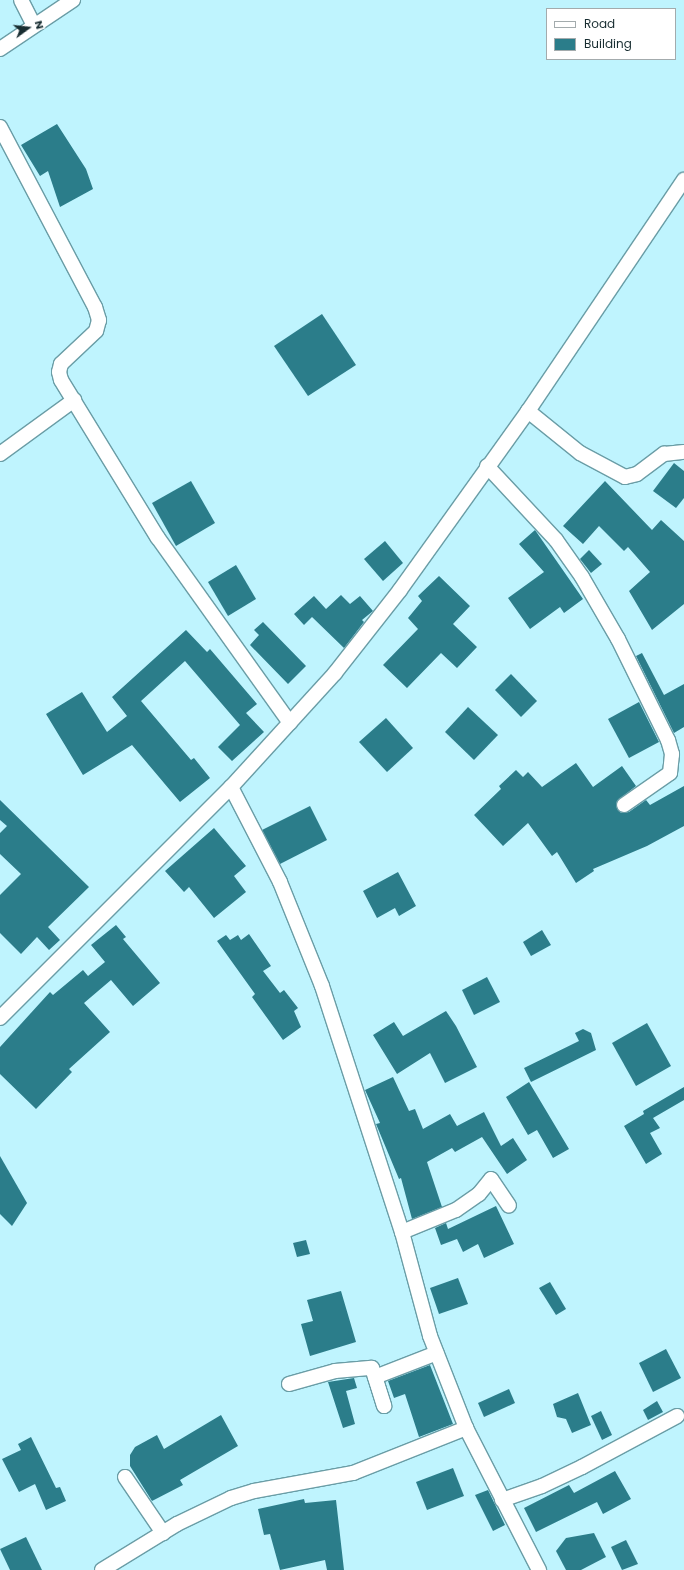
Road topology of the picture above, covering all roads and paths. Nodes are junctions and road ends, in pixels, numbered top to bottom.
1 (21, 0) edge
2 (73, 0) edge
3 (34, 25) junction
4 (0, 49) edge
5 (0, 127) edge
6 (684, 180) edge
7 (74, 400) junction
8 (528, 411) junction
9 (684, 452) edge
10 (0, 454) edge
11 (487, 466) junction
12 (290, 723) junction
13 (231, 787) junction
14 (624, 805) dead end
15 (0, 1018) edge
16 (508, 1206) dead end
17 (402, 1232) junction
18 (436, 1353) junction
19 (289, 1384) dead end
20 (677, 1416) dead end
21 (466, 1428) junction
22 (124, 1477) dead end
23 (502, 1500) junction
24 (163, 1533) junction
25 (121, 1565) edge
26 (102, 1570) edge
27 (539, 1570) edge

1 - 3 street
2 - 3 street
3 - 4 street
5 - 7 street
6 - 8 street
7 - 10 street
7 - 12 street
8 - 9 street
8 - 11 street
11 - 12 street
11 - 14 street
12 - 13 street
13 - 15 street
13 - 17 street
16 - 17 street
17 - 18 street
18 - 19 street
18 - 21 street
20 - 23 street
21 - 23 street
21 - 24 street
22 - 24 street
23 - 27 street
24 - 25 street
25 - 26 street

